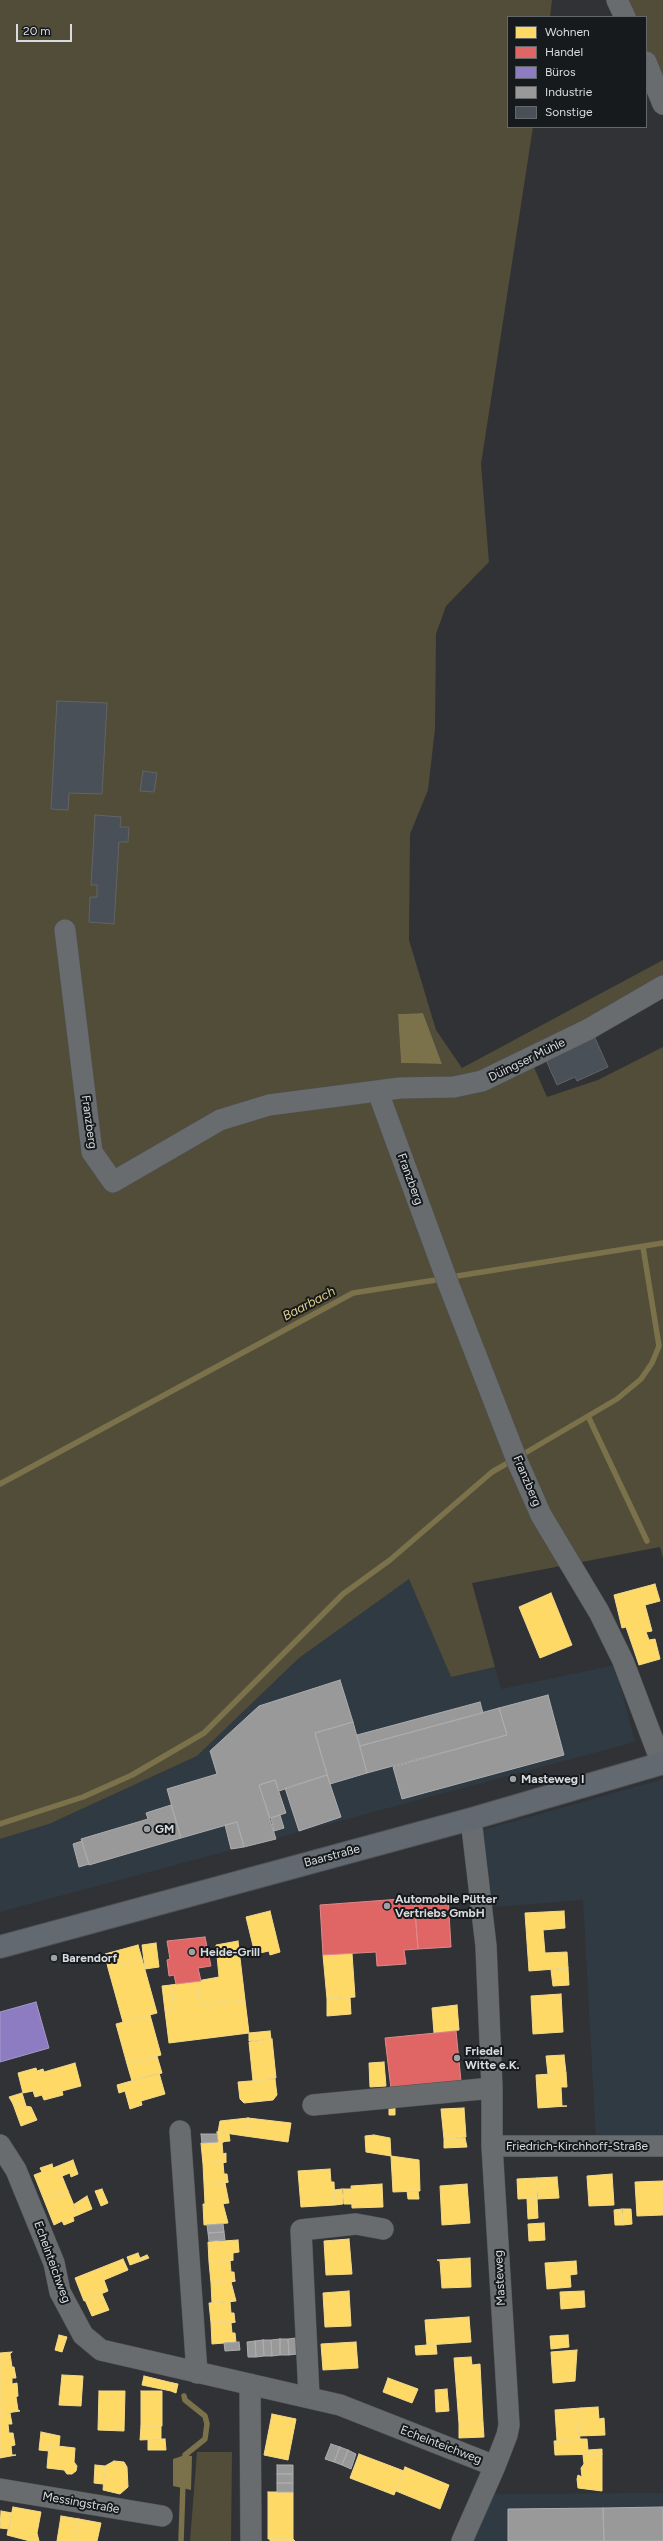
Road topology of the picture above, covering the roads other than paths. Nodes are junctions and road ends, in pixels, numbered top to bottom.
1 (617, 0) edge
2 (625, 16) edge
3 (647, 64) edge
4 (663, 104) edge
5 (65, 930) dead end
6 (663, 986) edge
7 (378, 1092) junction
8 (662, 1763) edge
9 (471, 1819) junction
10 (0, 1947) edge
11 (492, 2088) junction
12 (313, 2104) dead end
13 (180, 2131) dead end
14 (0, 2145) edge
15 (492, 2146) junction
16 (663, 2146) edge
17 (383, 2229) dead end
18 (197, 2373) junction
19 (250, 2384) junction
20 (309, 2396) junction
21 (495, 2466) junction
22 (0, 2489) edge
23 (162, 2516) dead end
24 (251, 2541) edge
25 (462, 2541) edge

1 - 2 street
3 - 4 street
5 - 7 street, Franzberg
6 - 7 street, Düingser Mühle
7 - 8 street, Franzberg
8 - 9 main road, Baarstraße
9 - 10 main road, Baarstraße
9 - 11 street, Masteweg
11 - 12 street
11 - 15 street, Masteweg
13 - 18 street
14 - 18 street, Echelnteichweg
15 - 16 street, Friedrich-Kirchhoff-Straße
15 - 21 street, Masteweg
17 - 20 street
18 - 19 street, Echelnteichweg
19 - 20 street, Echelnteichweg
19 - 24 street
20 - 21 street, Echelnteichweg
21 - 25 street, Echelnteichweg
22 - 23 street, Messingstraße

